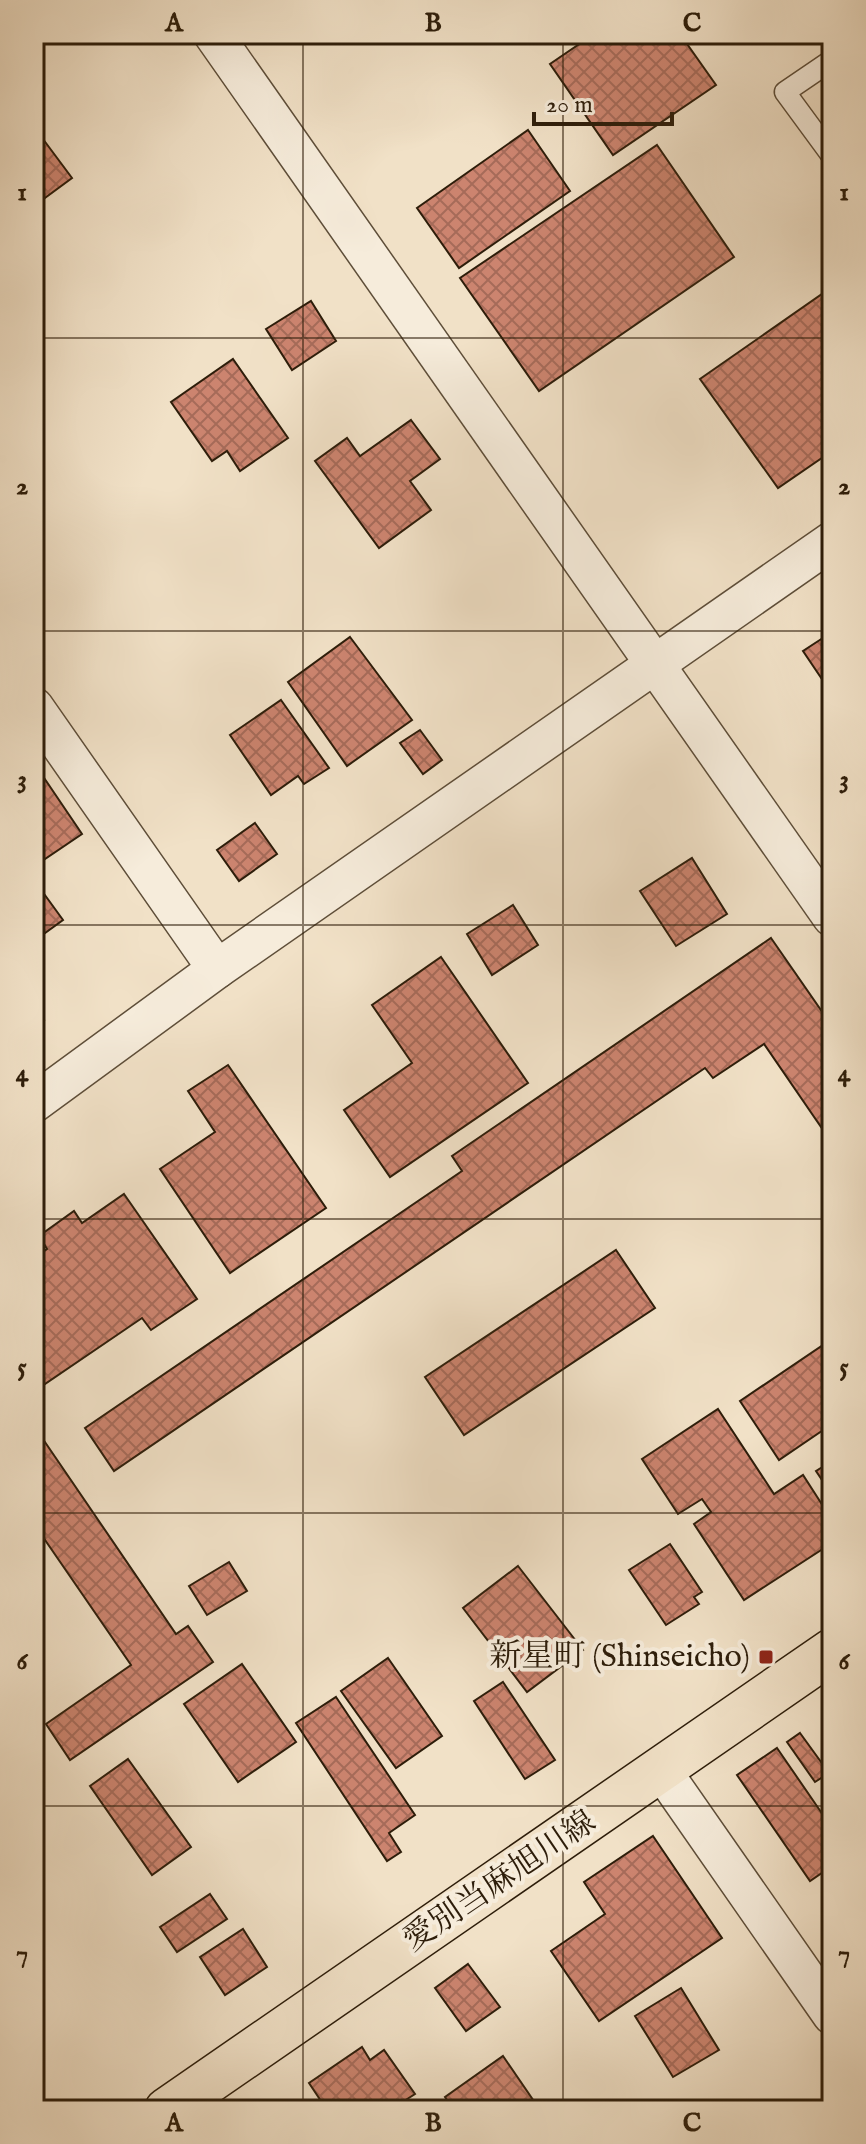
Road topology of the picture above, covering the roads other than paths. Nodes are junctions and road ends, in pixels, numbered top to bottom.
1 (213, 34) edge
2 (832, 60) edge
3 (832, 156) edge
4 (832, 541) edge
5 (656, 666) junction
6 (34, 707) edge
7 (832, 917) edge
8 (217, 969) junction
9 (34, 1103) edge
10 (832, 1651) edge
11 (662, 1771) junction
12 (832, 2015) edge
13 (167, 2110) edge

1 - 5 street
2 - 3 lane
4 - 5 street
5 - 7 street
5 - 8 street
6 - 8 street
8 - 9 street
10 - 11 main road, 愛別当麻旭川線
11 - 12 street
11 - 13 main road, 愛別当麻旭川線

